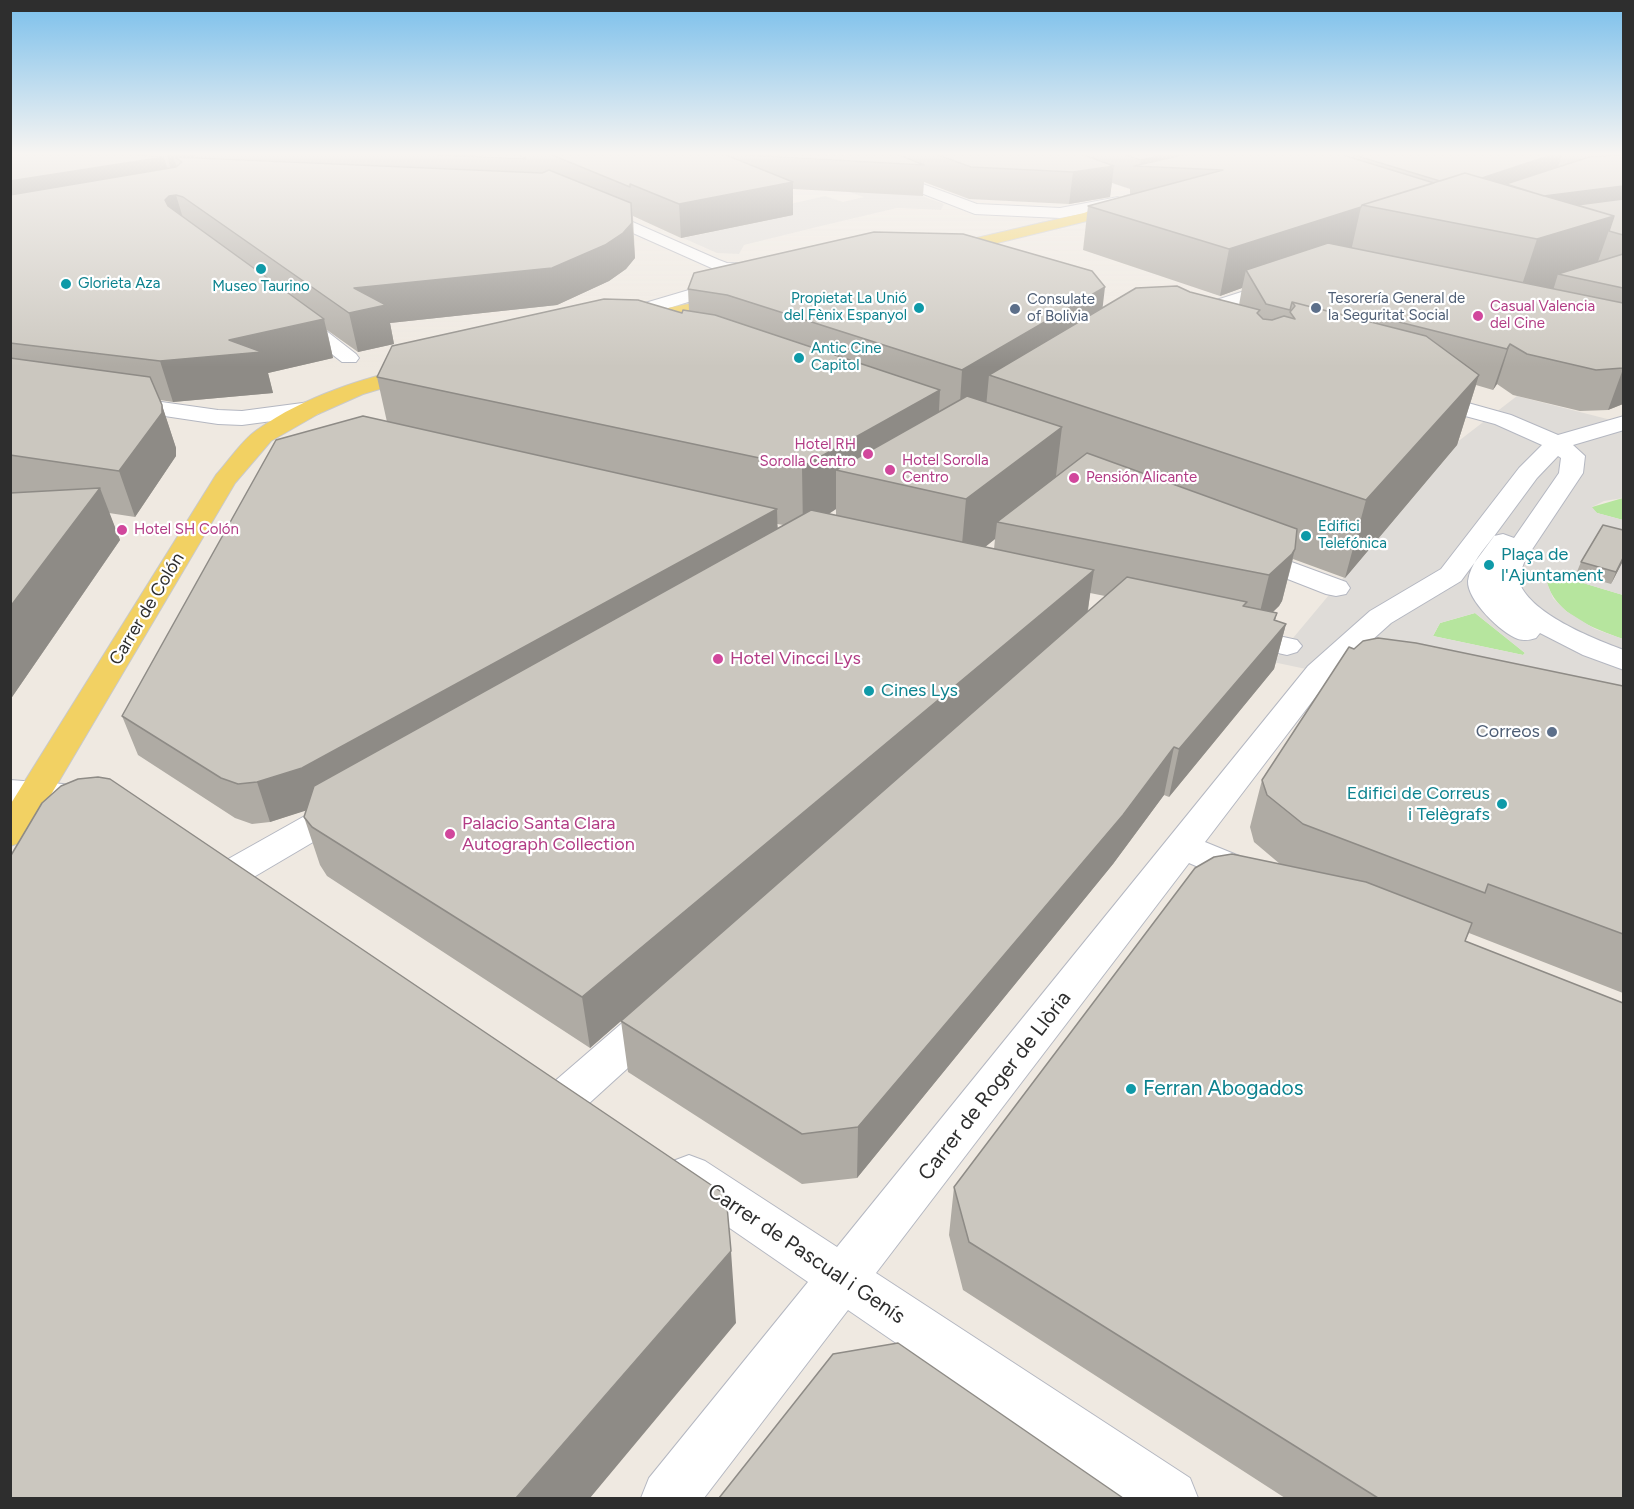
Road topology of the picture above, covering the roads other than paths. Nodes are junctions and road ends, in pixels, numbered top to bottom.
1 (628, 225) edge
2 (1050, 225) edge
3 (930, 254) joint
4 (963, 265) edge
5 (726, 268) junction
6 (788, 270) edge
7 (1298, 279) edge
8 (746, 298) edge
9 (276, 302) edge
10 (601, 327) joint
11 (1194, 333) edge
12 (349, 358) dead end
13 (438, 365) edge
14 (103, 401) edge
15 (310, 409) junction
16 (1623, 423) edge
17 (1557, 443) junction
18 (1537, 464) junction
19 (1228, 547) edge
20 (1336, 588) dead end
21 (1216, 632) edge
22 (1287, 646) dead end
23 (1623, 661) edge
24 (1623, 675) edge
25 (23, 792) edge
26 (373, 792) edge
27 (102, 798) edge
28 (10, 834) edge
29 (1183, 846) junction
30 (235, 872) edge
31 (1283, 888) edge
32 (680, 996) edge
33 (570, 1095) edge
34 (659, 1155) edge
35 (844, 1279) junction
36 (669, 1498) edge
37 (1170, 1498) edge

1 - 5 street
2 - 3 main road
3 - 4 street
5 - 6 street
5 - 10 street
7 - 11 street
8 - 10 main road
9 - 12 street
13 - 15 main road, Carrer de Colón
14 - 15 street
15 - 25 main road, Carrer de Colón
16 - 17 street
17 - 18 street
17 - 18 street
17 - 23 street
18 - 24 street
18 - 29 street, Carrer de Roger de Llòria
19 - 20 street
21 - 22 street
25 - 27 street
25 - 28 main road, Carrer de Colón
26 - 30 street
29 - 31 street
29 - 35 street, Carrer de Roger de Llòria
32 - 33 street
34 - 35 street, Carrer de Pascual i Genís
35 - 36 street, Carrer de Roger de Llòria
35 - 37 street, Carrer de Pascual i Genís

